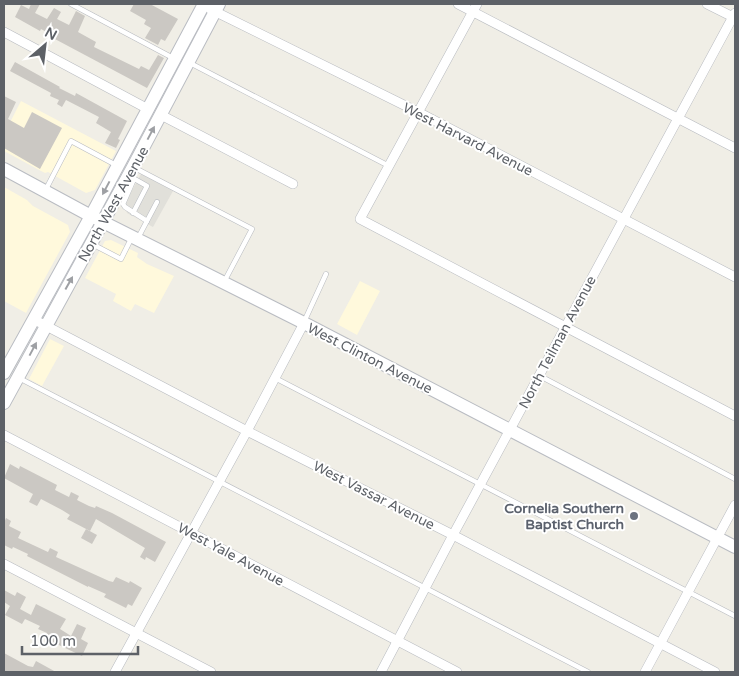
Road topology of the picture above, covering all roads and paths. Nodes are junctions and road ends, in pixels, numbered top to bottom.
1 (71, 4) edge
2 (458, 4) edge
3 (707, 4) edge
4 (208, 6) edge
5 (474, 8) edge
6 (735, 16) edge
7 (4, 32) edge
8 (174, 59) junction
9 (189, 62) junction
10 (148, 109) junction
11 (418, 112) junction
12 (161, 115) junction
13 (679, 118) junction
14 (735, 148) edge
15 (118, 165) junction
16 (389, 166) junction
17 (4, 169) edge
18 (132, 174) junction
19 (293, 184) dead end
20 (45, 191) junction
21 (157, 202) dead end
22 (133, 213) junction
23 (91, 216) junction
24 (624, 220) junction
25 (103, 222) junction
26 (147, 222) junction
27 (135, 238) junction
28 (91, 244) junction
29 (326, 274) dead end
30 (735, 277) edge
31 (223, 283) junction
32 (33, 319) junction
33 (304, 323) junction
34 (45, 326) junction
35 (565, 327) junction
36 (4, 373) edge
37 (539, 376) junction
38 (18, 378) junction
39 (274, 378) junction
40 (4, 403) edge
41 (735, 416) edge
42 (510, 430) junction
43 (247, 431) junction
44 (4, 435) edge
45 (735, 479) edge
46 (219, 481) junction
47 (480, 484) junction
48 (735, 505) edge
49 (191, 532) junction
50 (453, 534) junction
51 (718, 538) junction
52 (735, 547) edge
53 (4, 564) edge
54 (425, 588) junction
55 (688, 591) junction
56 (735, 616) edge
57 (136, 633) junction
58 (397, 641) junction
59 (660, 643) junction
60 (114, 672) edge
61 (211, 672) edge
62 (381, 672) edge
63 (457, 672) edge
64 (588, 672) edge
65 (645, 672) edge
66 (715, 672) edge

1 - 8 lane
2 - 5 street
3 - 6 street
4 - 8 main road, North West Avenue
4 - 9 main road, North West Avenue
4 - 11 street, West Harvard Avenue
5 - 11 street
5 - 13 street
6 - 13 street, North Teilman Avenue
7 - 10 street
8 - 10 main road, North West Avenue
9 - 12 main road, North West Avenue
9 - 16 lane
10 - 15 main road, North West Avenue
11 - 16 street
11 - 24 street, West Harvard Avenue
18 -> 12 main road, North West Avenue
12 - 19 street
13 - 14 street
13 - 24 street, North Teilman Avenue
15 - 20 lane
15 -> 23 main road, North West Avenue
16 - 35 street
17 - 20 main road, West Clinton Avenue
18 - 22 lane
18 - 22 lane
18 - 25 main road, North West Avenue
18 - 31 lane
20 - 23 main road, West Clinton Avenue
21 - 26 lane
22 - 26 lane
23 - 25 main road, West Clinton Avenue
23 - 32 main road, North West Avenue
24 - 30 street, West Harvard Avenue
24 - 35 street, North Teilman Avenue
25 - 27 main road, West Clinton Avenue
25 - 28 main road, North West Avenue
26 - 27 lane
27 - 28 lane
27 - 31 main road, West Clinton Avenue
34 -> 28 main road, North West Avenue
29 - 33 lane
31 - 33 main road, West Clinton Avenue
32 - 34 street, West Vassar Avenue
32 - 36 main road, North West Avenue
33 - 39 street
33 - 42 main road, West Clinton Avenue
38 -> 34 main road, North West Avenue
34 - 43 street, West Vassar Avenue
35 - 37 street, North Teilman Avenue
35 - 41 street
37 - 42 street, North Teilman Avenue
37 - 45 lane
38 - 40 main road, North West Avenue
38 - 46 lane
39 - 43 street
39 - 47 lane
42 - 47 street, North Teilman Avenue
42 - 51 main road, West Clinton Avenue
43 - 46 street
43 - 50 street, West Vassar Avenue
44 - 49 street, West Yale Avenue
46 - 49 street
46 - 54 lane
47 - 50 street, North Teilman Avenue
47 - 55 lane
48 - 51 street
49 - 57 street
49 - 58 street, West Yale Avenue
50 - 54 street, North Teilman Avenue
50 - 59 street, West Vassar Avenue
51 - 52 main road, West Clinton Avenue
51 - 55 street
53 - 57 street
54 - 58 street, North Teilman Avenue
54 - 64 lane
55 - 56 lane
55 - 59 street
57 - 60 street
57 - 61 street
58 - 62 street, North Teilman Avenue
58 - 63 street, West Yale Avenue
59 - 65 street
59 - 66 street, West Vassar Avenue

